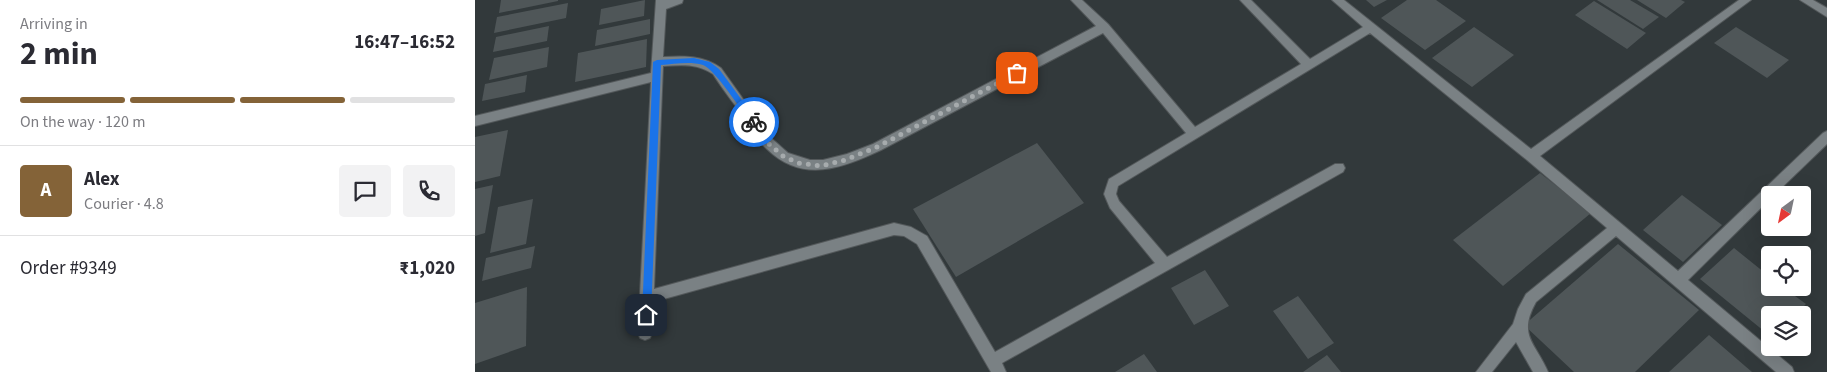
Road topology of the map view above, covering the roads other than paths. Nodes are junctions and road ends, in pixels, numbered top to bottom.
1 (679, 0) edge
2 (1076, 0) edge
3 (1245, 0) edge
4 (1337, 0) edge
5 (1746, 0) edge
6 (1805, 0) edge
7 (661, 3) edge
8 (1827, 13) edge
9 (1104, 27) junction
10 (1370, 28) junction
11 (657, 62) junction
12 (1309, 65) junction
13 (656, 76) junction
14 (475, 120) edge
15 (1193, 134) junction
16 (1827, 136) edge
17 (1531, 156) junction
18 (1339, 168) dead end
19 (1616, 228) junction
20 (1165, 264) junction
21 (1678, 280) junction
22 (647, 297) junction
23 (1518, 329) junction
24 (645, 333) dead end
25 (995, 366) edge
26 (1483, 372) edge
27 (1541, 372) edge
28 (1787, 372) edge

1 - 7 street
2 - 9 street
3 - 12 street
4 - 10 street
5 - 17 street
6 - 8 street
7 - 11 street
9 - 11 street
9 - 15 street
10 - 12 street
10 - 17 street
11 - 13 street
12 - 15 street
13 - 14 street
13 - 22 street
15 - 20 street
16 - 21 street
17 - 19 street
18 - 20 street
19 - 21 street
19 - 23 street
20 - 25 street
21 - 28 street
22 - 24 street
22 - 25 street
23 - 26 street
23 - 27 street

